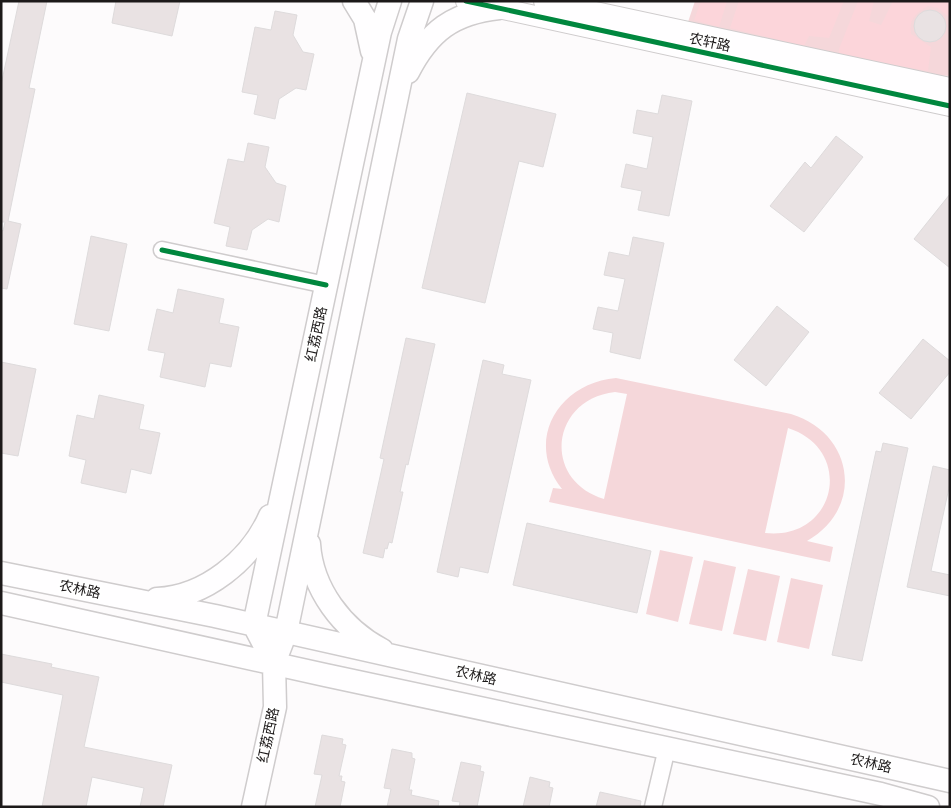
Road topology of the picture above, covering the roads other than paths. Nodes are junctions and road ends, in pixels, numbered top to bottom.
1 (354, 1) edge
2 (390, 1) edge
3 (422, 1) edge
4 (466, 1) edge
5 (544, 1) edge
6 (499, 8) junction
7 (614, 24) junction
8 (372, 67) junction
9 (950, 88) edge
10 (396, 100) junction
11 (950, 106) edge
12 (162, 250) dead end
13 (326, 285) junction
14 (283, 488) junction
15 (310, 512) junction
16 (1, 573) edge
17 (133, 600) junction
18 (1, 602) edge
19 (254, 625) junction
20 (286, 632) junction
21 (399, 658) junction
22 (274, 663) junction
23 (666, 748) junction
24 (950, 781) edge
25 (253, 807) edge
26 (653, 807) edge
27 (928, 807) edge

1 - 8 main road
2 - 8 main road, 红荔西路
3 - 10 main road, 红荔西路
4 - 6 street, 农轩路
5 - 7 street, 农轩路
6 - 7 street, 农轩路
6 - 10 main road
7 - 9 street, 农轩路
7 - 11 street, 农轩路
8 - 13 main road, 红荔西路
10 - 15 main road, 红荔西路
12 - 13 street
13 - 14 main road, 红荔西路
14 - 17 main road
14 - 19 main road, 红荔西路
15 - 20 main road, 红荔西路
15 - 21 main road
16 - 17 main road, 农林路
17 - 19 main road, 农林路
18 - 22 main road, 农林路
19 - 20 main road, 农林路
19 - 22 main road, 红荔西路
20 - 21 main road, 农林路
20 - 22 main road, 红荔西路
21 - 24 main road, 农林路
22 - 23 main road, 农林路
22 - 25 main road, 红荔西路
23 - 26 street
23 - 27 main road, 农林路

